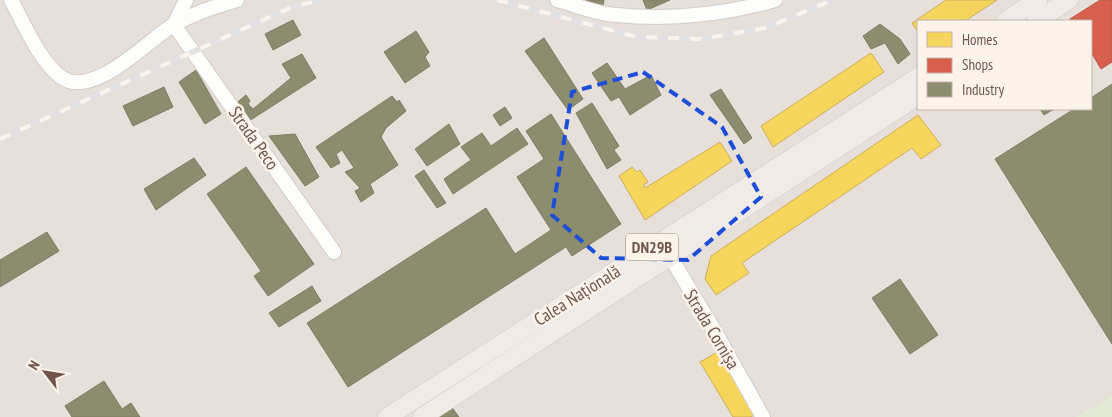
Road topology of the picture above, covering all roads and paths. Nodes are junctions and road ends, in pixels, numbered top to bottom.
1 (11, 0) edge
2 (186, 0) edge
3 (237, 0) edge
4 (557, 0) edge
5 (775, 0) edge
6 (1038, 0) edge
7 (1069, 0) edge
8 (1007, 20) edge
9 (1038, 20) edge
10 (174, 25) junction
11 (917, 78) edge
12 (917, 97) edge
13 (661, 242) junction
14 (334, 252) dead end
15 (670, 257) junction
16 (387, 417) edge
17 (422, 417) edge
18 (763, 417) edge

1 - 10 street
2 - 10 street
3 - 10 street
4 - 5 street
6 - 8 main road
7 - 9 main road
10 - 14 street, Strada Peco
11 - 13 main road, Calea Națională / DN29B
12 - 15 main road, Calea Națională / DN29B
13 - 15 street, Strada Cornișa
13 - 16 main road, Calea Națională / DN29B
15 - 17 main road, Calea Națională / DN29B
15 - 18 street, Strada Cornișa

